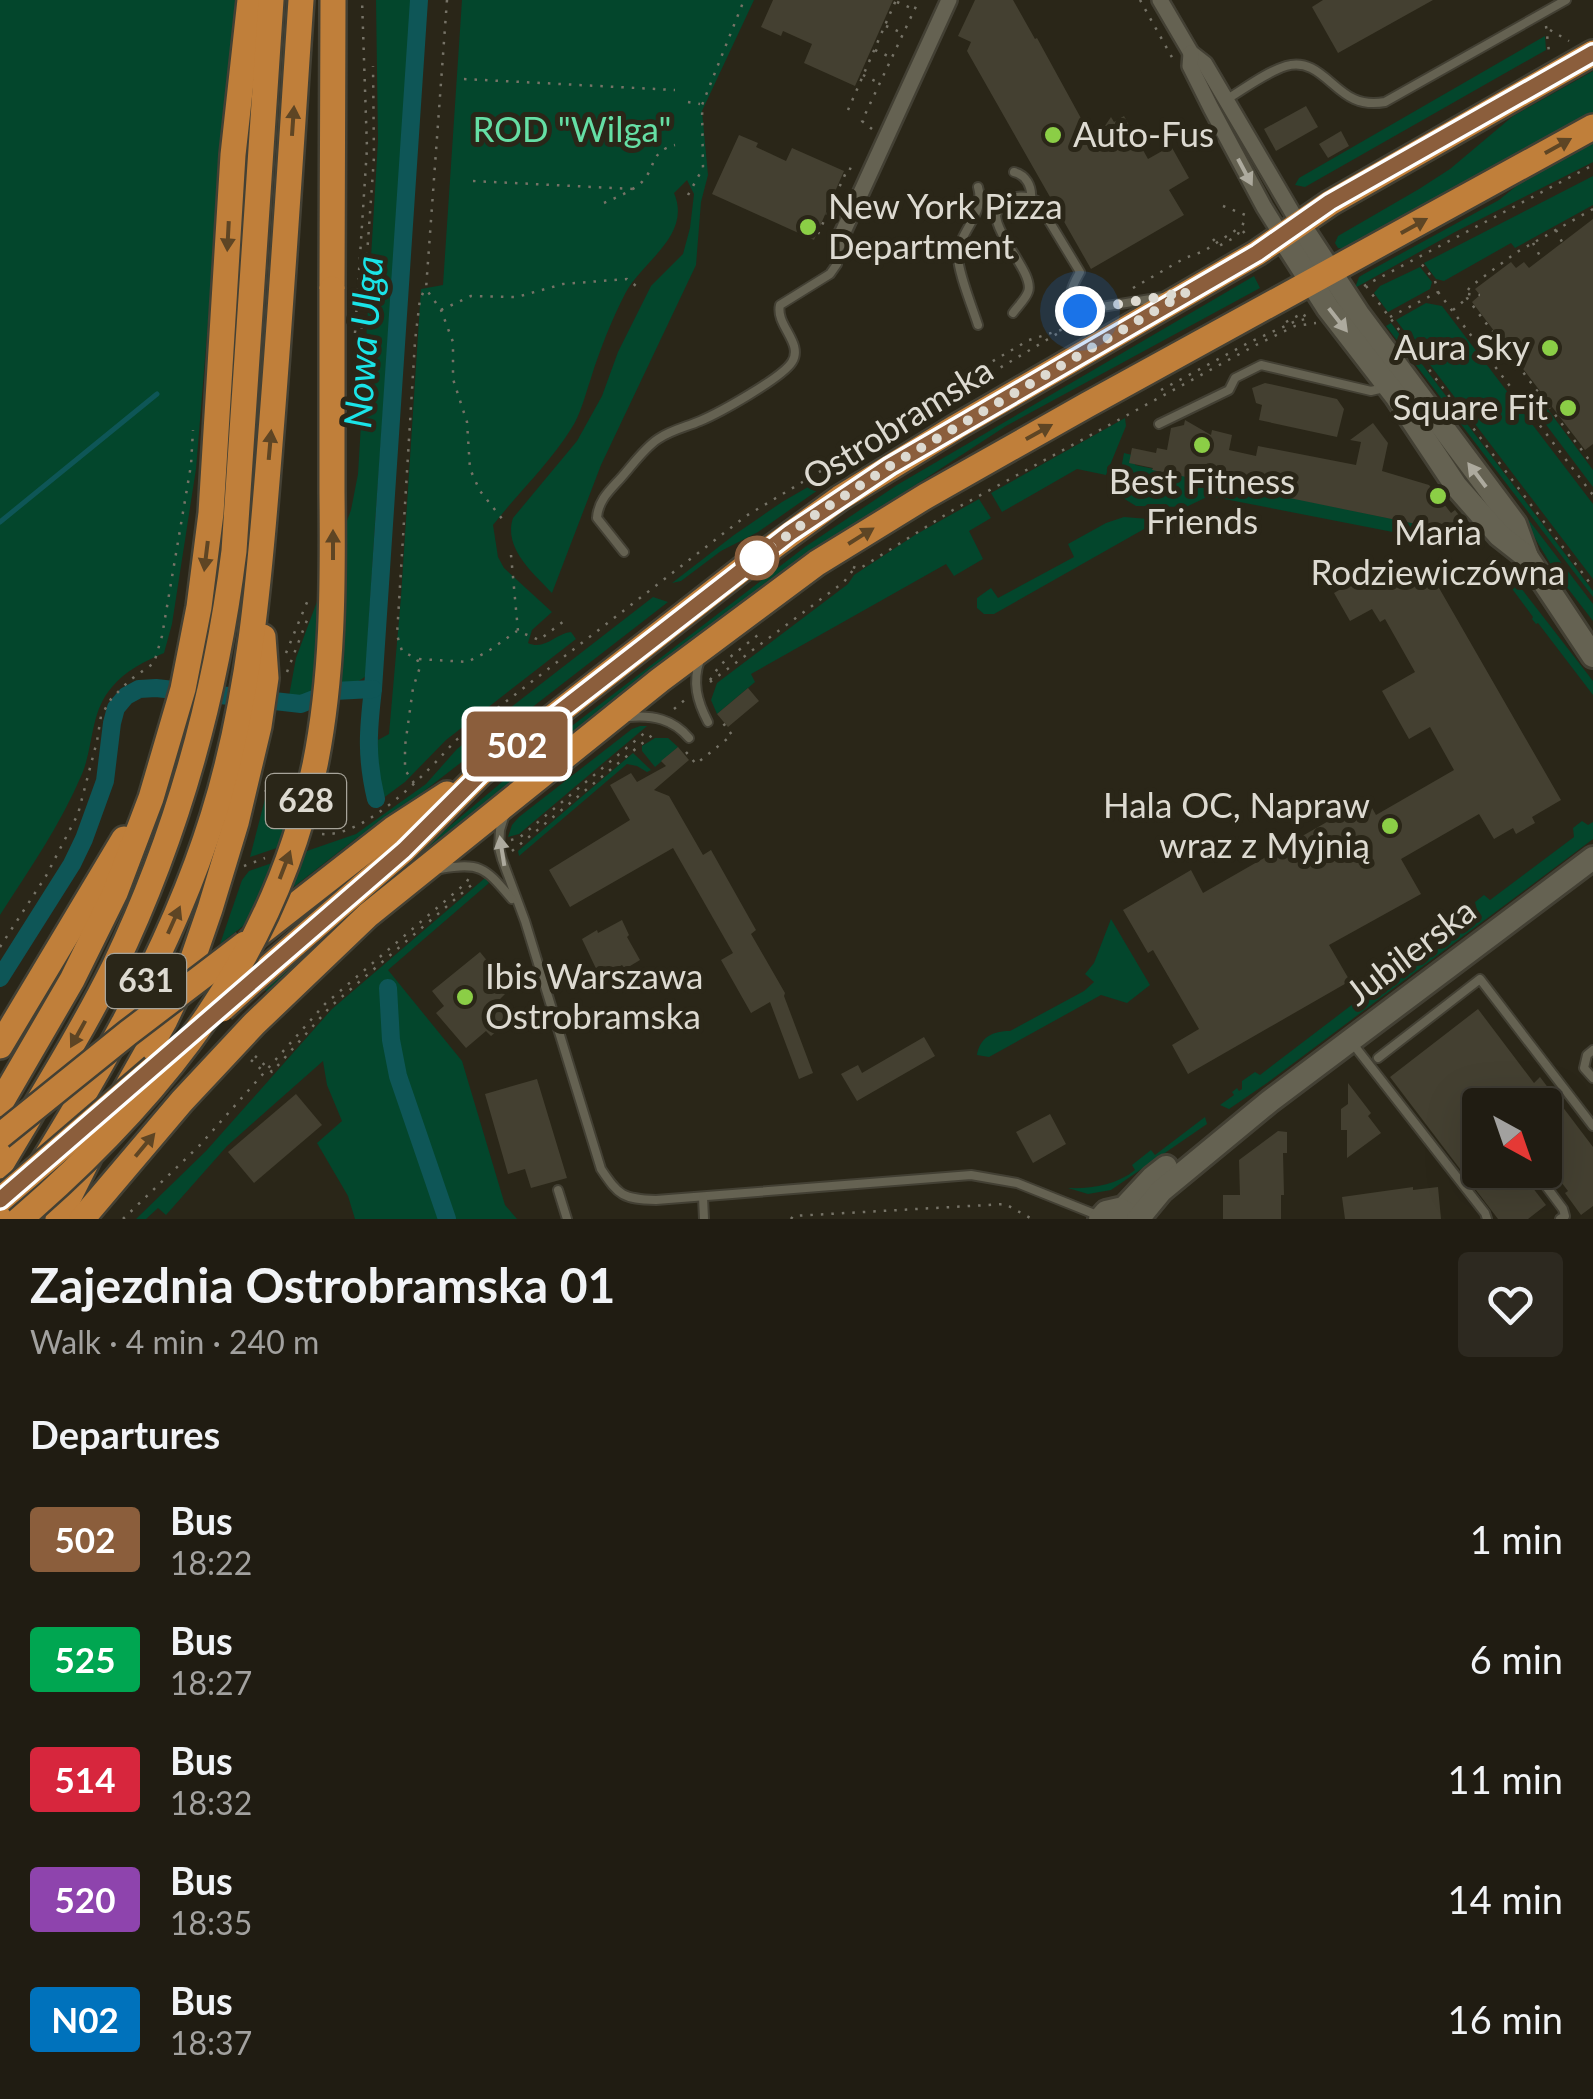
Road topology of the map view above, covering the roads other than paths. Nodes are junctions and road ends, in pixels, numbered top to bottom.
1 (250, 0) edge
2 (271, 0) edge
3 (301, 0) edge
4 (333, 0) edge
5 (949, 0) edge
6 (1160, 0) edge
7 (1566, 0) edge
8 (1582, 48) edge
9 (1191, 53) junction
10 (1226, 100) junction
11 (1211, 108) junction
12 (1593, 127) edge
13 (1014, 172) dead end
14 (978, 187) dead end
15 (1031, 198) junction
16 (1291, 230) junction
17 (838, 245) dead end
18 (837, 264) dead end
19 (1320, 277) junction
20 (1187, 292) junction
21 (1013, 313) dead end
22 (978, 325) dead end
23 (1389, 387) junction
24 (1159, 424) dead end
25 (624, 552) dead end
26 (1527, 558) junction
27 (704, 647) junction
28 (1593, 656) edge
29 (708, 722) dead end
30 (248, 724) junction
31 (598, 730) junction
32 (689, 738) dead end
33 (160, 773) junction
34 (481, 773) junction
35 (509, 800) junction
36 (1593, 858) edge
37 (421, 872) junction
38 (516, 903) junction
39 (1350, 1041) junction
40 (0, 1046) edge
41 (1593, 1050) edge
42 (1378, 1058) dead end
43 (1593, 1078) edge
44 (0, 1104) edge
45 (1593, 1126) edge
46 (0, 1136) edge
47 (0, 1166) edge
48 (1547, 1188) edge
49 (558, 1190) dead end
50 (703, 1197) junction
51 (0, 1200) edge
52 (1119, 1217) edge
53 (8, 1219) edge
54 (20, 1219) edge
55 (58, 1219) edge
56 (82, 1219) edge
57 (567, 1219) edge
58 (704, 1219) edge
59 (1487, 1219) edge
60 (1560, 1219) edge

1 -> 33 main road
2 -> 47 main road, 631
30 -> 3 main road
54 -> 4 main road, 628, bridge
5 - 17 street
6 - 9 street
7 - 10 lane
8 - 16 main road, Ostrobramska
9 - 10 street
9 - 11 street
10 - 11 lane
10 - 16 street
11 -> 16 street
19 -> 12 main road
13 - 15 lane
14 - 22 lane
15 - 20 lane
15 - 21 lane
16 - 19 street
16 - 20 main road, Ostrobramska
18 - 25 lane
19 -> 23 street
26 -> 19 street
27 -> 19 main road
20 - 34 main road, Ostrobramska
23 - 24 lane
23 - 26 street
26 - 28 street
27 - 29 lane
27 - 31 main road
53 -> 30 main road, 631
30 - 55 main road
31 - 32 lane
31 - 35 main road
33 - 40 main road
33 - 44 main road
34 - 46 main road, bridge
34 - 51 main road, Ostrobramska, bridge
35 - 37 main road
38 -> 35 lane
36 - 39 street, Jubilerska
37 - 38 lane
56 -> 37 main road
38 - 50 lane
39 - 52 street, Jubilerska
39 - 59 lane
41 - 43 lane
42 - 45 lane
48 - 60 lane
49 - 57 lane
50 - 52 lane
50 - 58 lane

